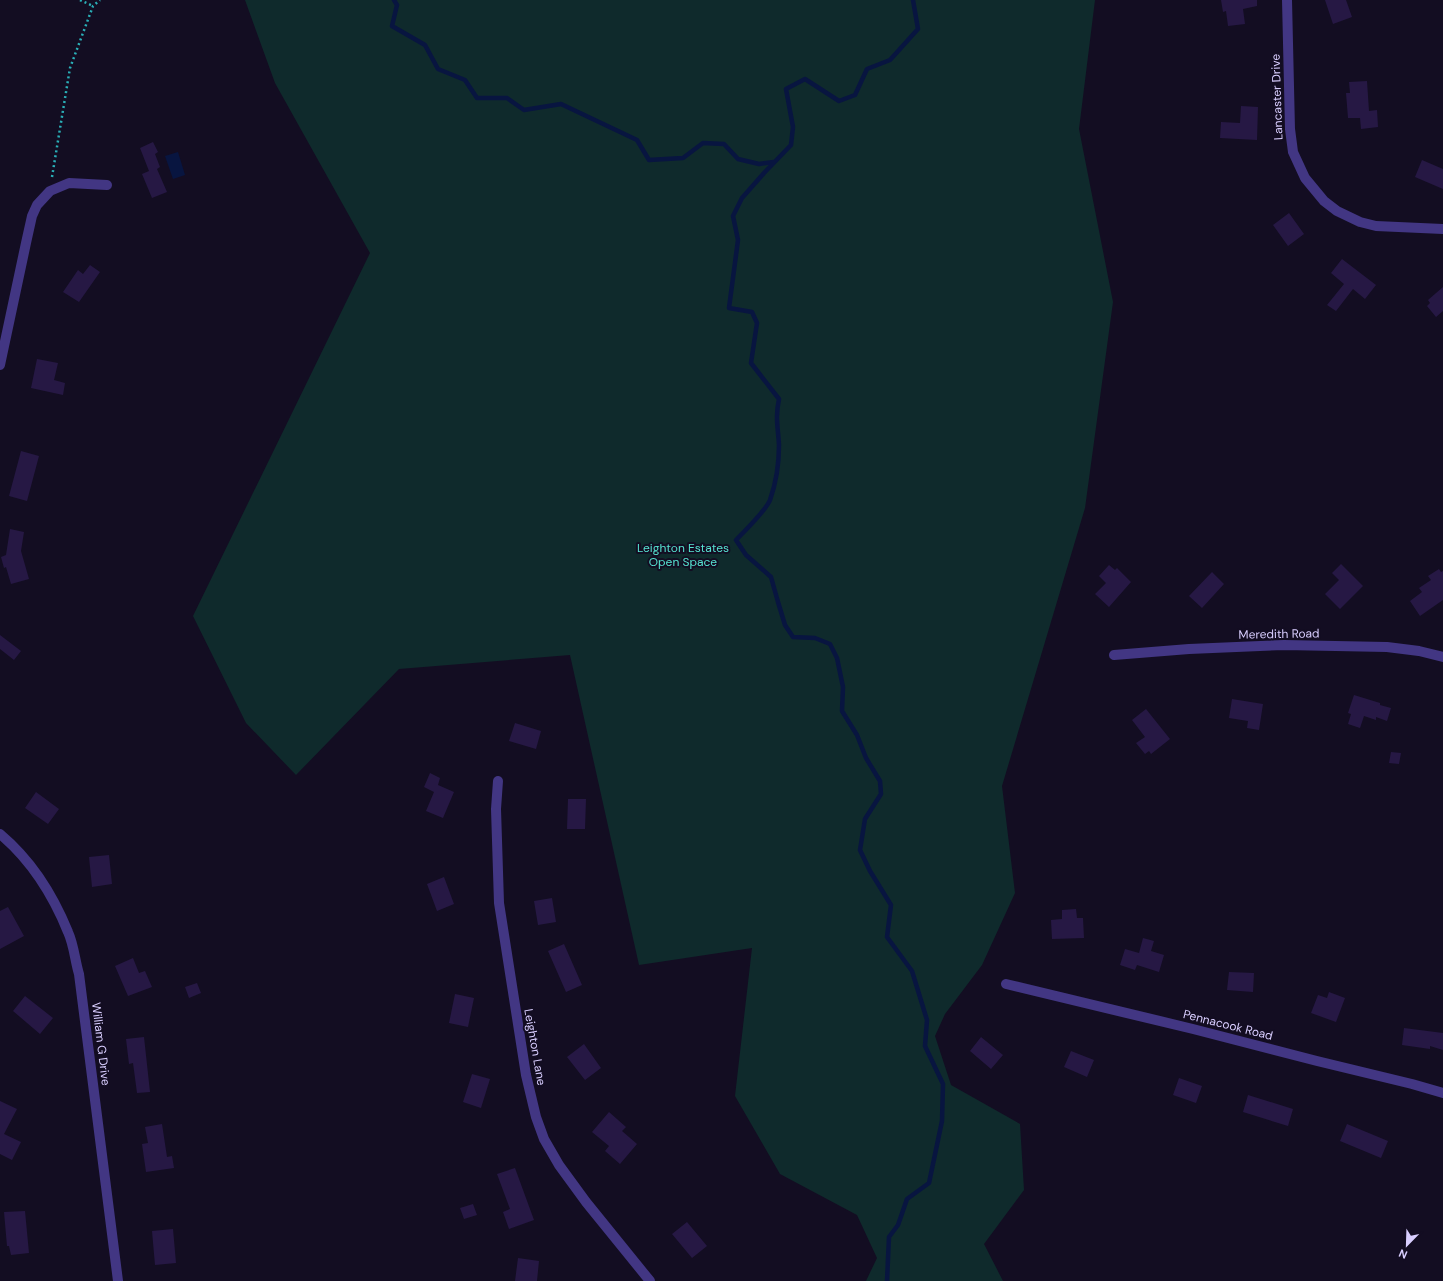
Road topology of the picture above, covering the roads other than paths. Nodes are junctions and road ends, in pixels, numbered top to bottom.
1 (1287, 0) edge
2 (107, 185) dead end
3 (1443, 229) edge
4 (0, 365) edge
5 (1114, 655) dead end
6 (1443, 657) edge
7 (498, 781) dead end
8 (0, 834) edge
9 (1006, 984) dead end
10 (1443, 1093) edge
11 (118, 1281) edge
12 (650, 1281) edge

1 - 3 street, Lancaster Drive
2 - 4 street
5 - 6 street, Meredith Road
7 - 12 street, Leighton Lane
8 - 11 street, William G Drive
9 - 10 street, Pennacook Road

